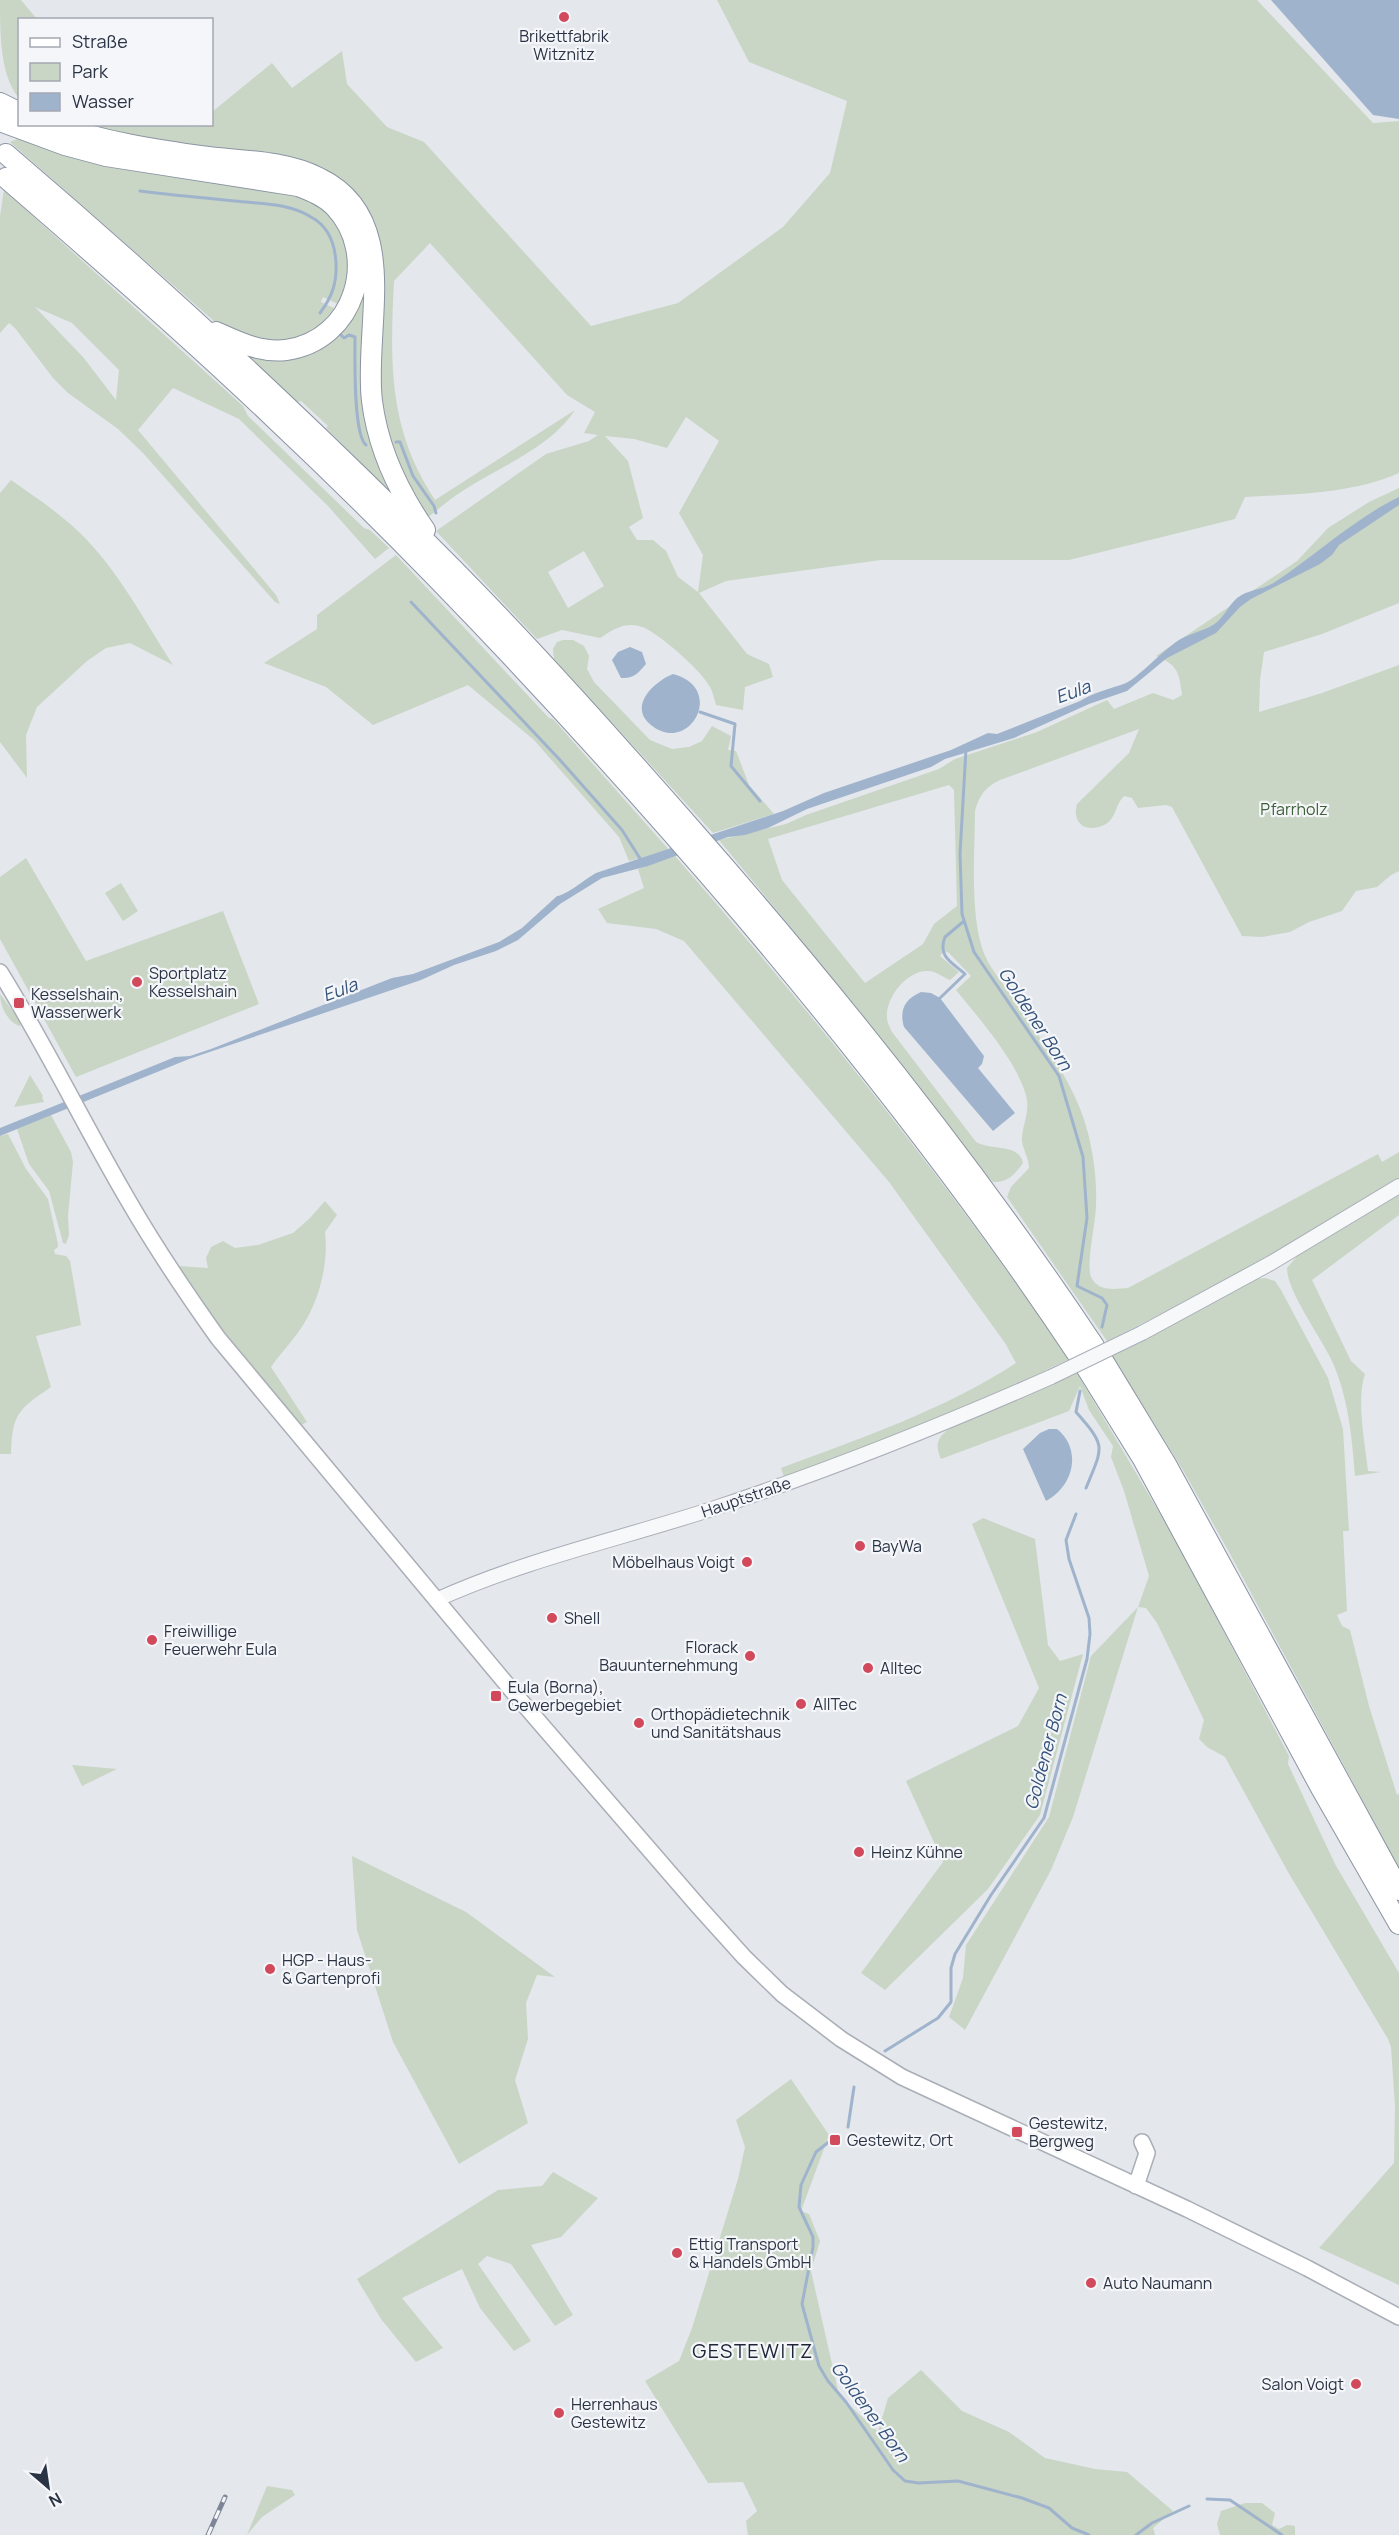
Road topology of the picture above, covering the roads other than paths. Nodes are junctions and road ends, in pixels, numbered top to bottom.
1 (0, 103) edge
2 (10, 120) edge
3 (26, 126) edge
4 (59, 126) edge
5 (6, 154) dead end
6 (6, 178) dead end
7 (201, 326) junction
8 (415, 536) junction
9 (666, 813) junction
10 (0, 972) edge
11 (1399, 1186) edge
12 (1090, 1357) junction
13 (436, 1600) junction
14 (1399, 1890) edge
15 (1399, 1924) edge
16 (1142, 2142) dead end
17 (1136, 2186) junction
18 (1399, 2317) edge

1 - 2 highway
3 - 7 highway
4 - 8 highway
5 - 7 highway
6 - 8 highway
7 - 8 highway
8 - 9 highway
8 - 9 highway
9 - 12 highway
10 - 13 main road
11 - 13 street, Hauptstraße, bridge
12 - 14 highway
12 - 15 highway
13 - 17 main road
16 - 17 main road
17 - 18 main road

